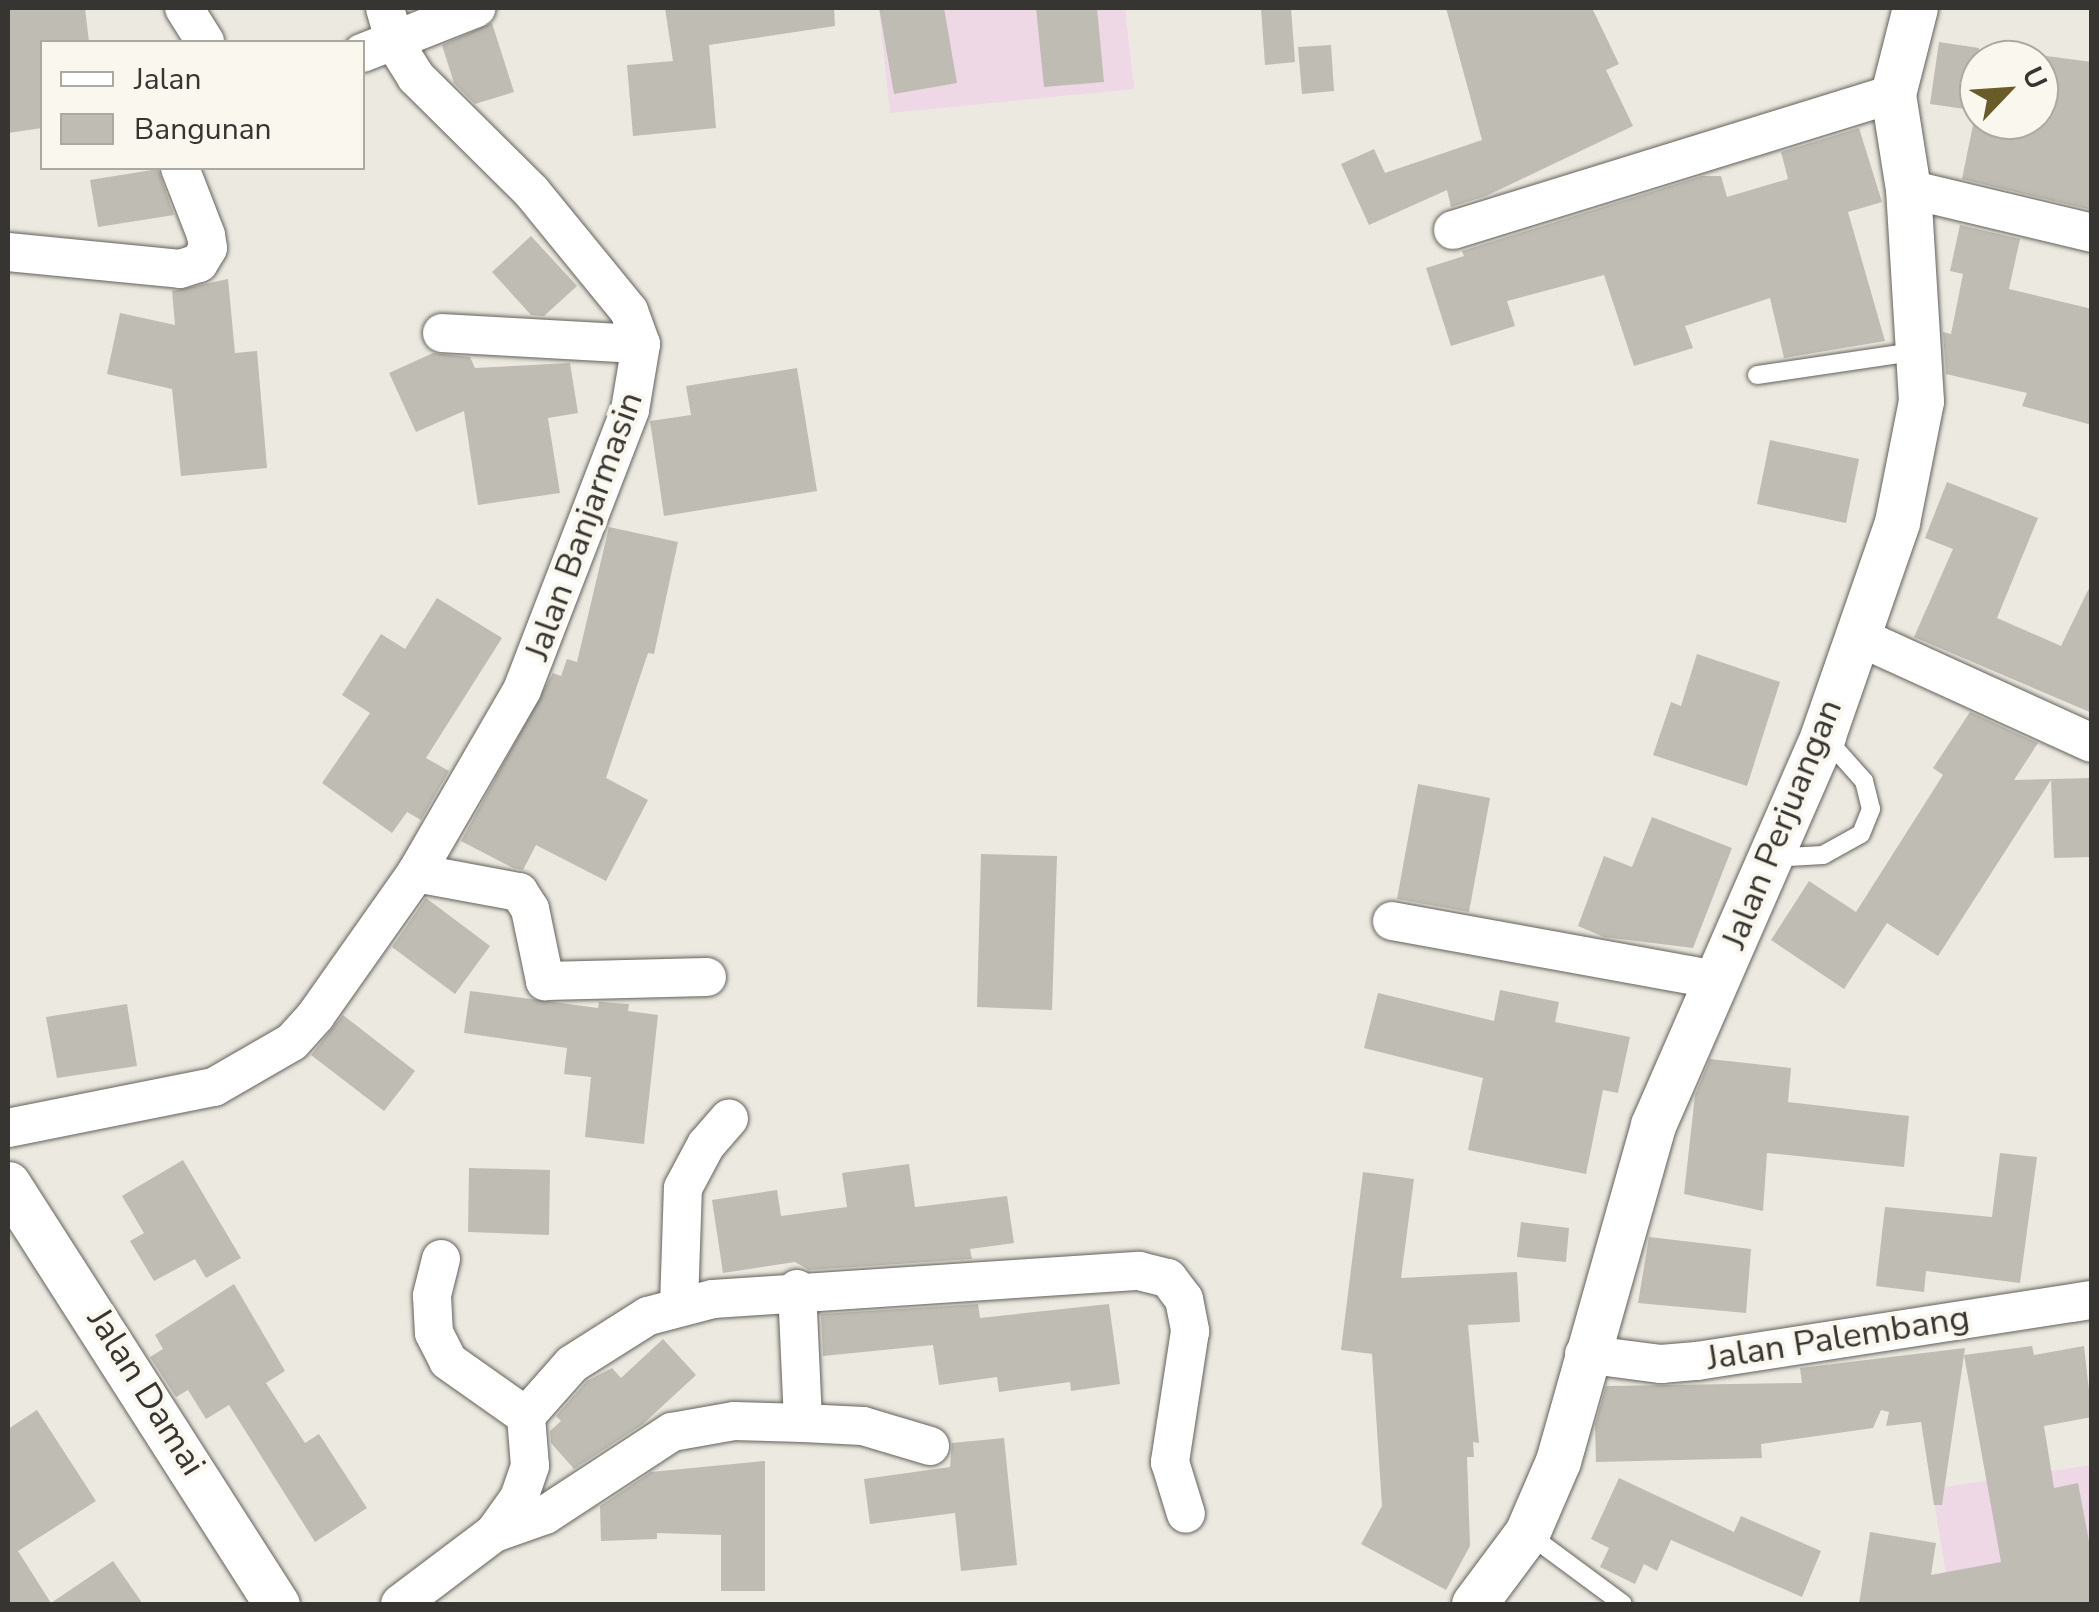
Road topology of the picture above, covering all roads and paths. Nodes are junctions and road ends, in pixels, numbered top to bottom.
1 (184, 8) edge
2 (476, 8) edge
3 (1915, 8) edge
4 (381, 35) edge
5 (205, 40) edge
6 (1893, 94) junction
7 (181, 170) edge
8 (1908, 189) junction
9 (1453, 230) dead end
10 (2092, 233) edge
11 (8, 252) edge
12 (442, 333) dead end
13 (641, 344) junction
14 (1921, 351) junction
15 (1757, 375) dead end
16 (1857, 636) junction
17 (1823, 735) junction
18 (2092, 743) edge
19 (1771, 858) junction
20 (416, 872) junction
21 (1392, 921) dead end
22 (707, 977) dead end
23 (1717, 980) junction
24 (729, 1120) dead end
25 (8, 1128) edge
26 (8, 1184) edge
27 (441, 1259) dead end
28 (796, 1289) junction
29 (2092, 1300) edge
30 (679, 1306) junction
31 (1584, 1354) junction
32 (526, 1416) junction
33 (803, 1424) junction
34 (930, 1446) dead end
35 (1186, 1514) dead end
36 (1527, 1533) junction
37 (494, 1534) junction
38 (265, 1599) edge
39 (400, 1604) edge
40 (1474, 1604) edge
41 (1622, 1604) edge

1 - 5 street
2 - 4 street
3 - 6 street, Jalan Perjuangan
4 - 13 street, Jalan Banjarmasin
6 - 8 street, Jalan Perjuangan
6 - 9 street
7 - 11 street
8 - 10 street
8 - 14 street, Jalan Perjuangan
12 - 13 street
13 - 20 street, Jalan Banjarmasin
14 - 15 lane
14 - 16 street, Jalan Perjuangan
16 - 17 street, Jalan Perjuangan
16 - 18 street
17 - 19 street, Jalan Perjuangan
17 - 19 lane
19 - 23 street, Jalan Perjuangan
20 - 22 street
20 - 25 street, Jalan Banjarmasin
21 - 23 street
23 - 31 street, Jalan Perjuangan
24 - 30 street
26 - 38 street, Jalan Damai
27 - 32 street
28 - 30 street
28 - 33 street
28 - 35 street
29 - 31 street, Jalan Palembang
30 - 32 street
31 - 36 street, Jalan Perjuangan
32 - 37 street
33 - 34 street
33 - 37 street
36 - 40 street, Jalan Perjuangan
36 - 41 lane
37 - 39 street

